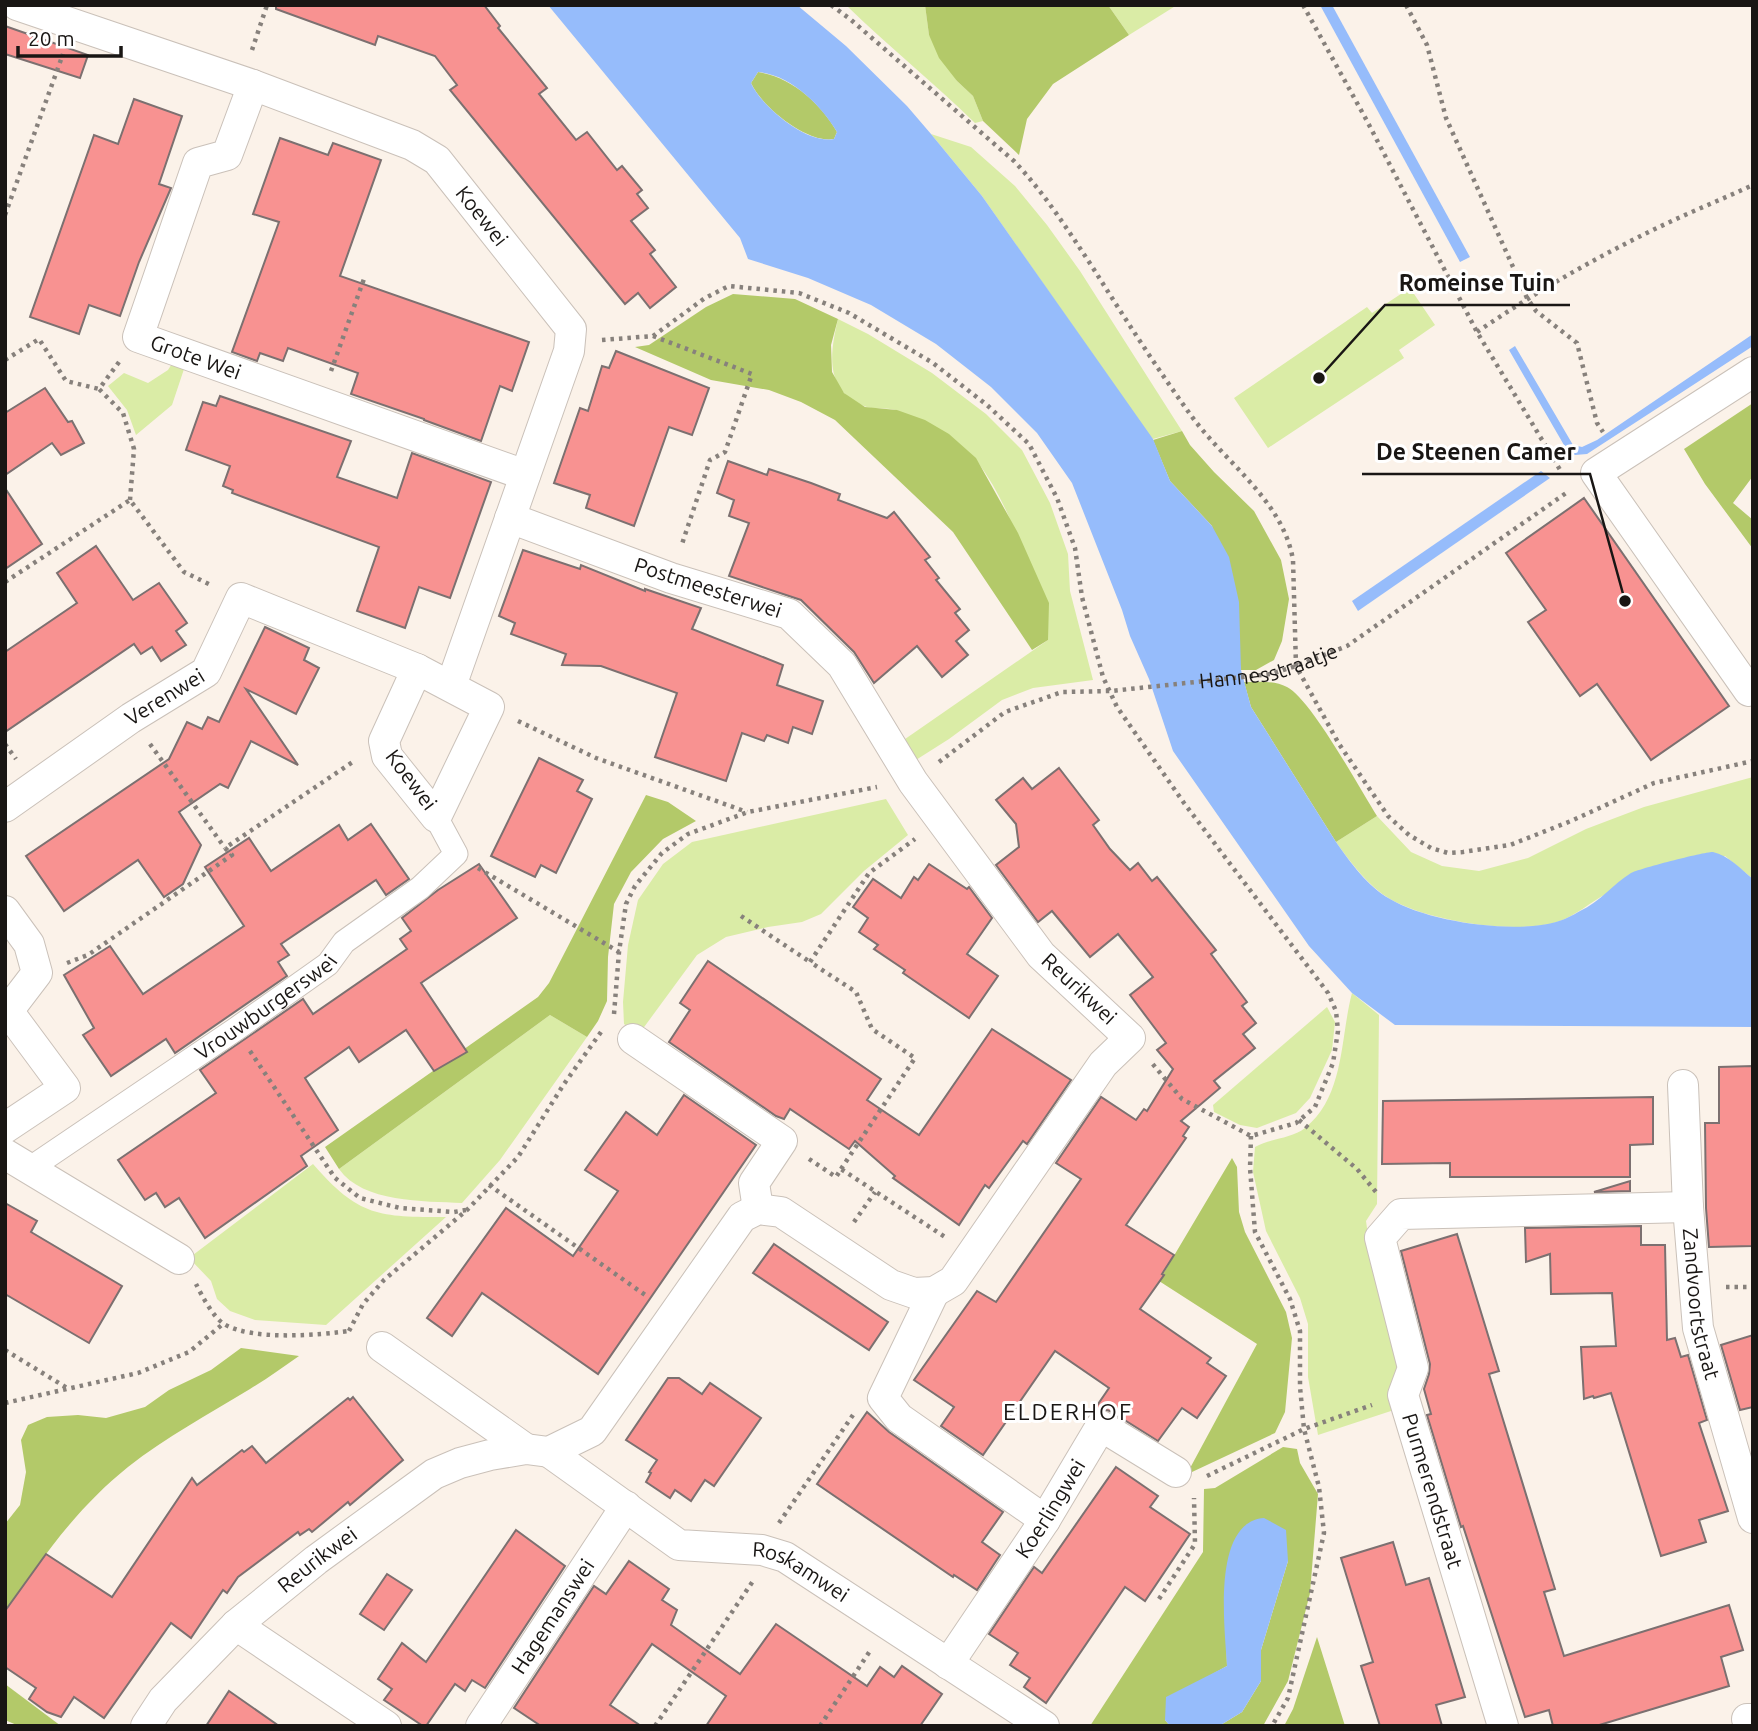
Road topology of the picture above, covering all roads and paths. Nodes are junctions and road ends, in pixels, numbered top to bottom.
1 (17, 5) edge
2 (267, 5) edge
3 (831, 5) edge
4 (1303, 5) edge
5 (1406, 5) edge
6 (73, 25) junction
7 (247, 83) junction
8 (1753, 185) edge
9 (5, 215) edge
10 (365, 276) dead end
11 (1527, 298) junction
12 (570, 329) junction
13 (1477, 332) junction
14 (653, 336) junction
15 (138, 337) junction
16 (6, 357) edge
17 (1753, 372) edge
18 (99, 389) junction
19 (320, 402) junction
20 (1597, 423) dead end
21 (1596, 473) junction
22 (525, 475) junction
23 (1571, 489) junction
24 (130, 500) junction
25 (510, 518) junction
26 (671, 578) junction
27 (5, 582) edge
28 (240, 598) junction
29 (1296, 666) junction
30 (416, 669) junction
31 (451, 686) junction
32 (1111, 691) junction
33 (1749, 691) dead end
34 (489, 707) junction
35 (131, 718) junction
36 (384, 741) junction
37 (1753, 761) edge
38 (913, 782) junction
39 (5, 807) edge
40 (748, 812) junction
41 (436, 817) junction
42 (941, 820) junction
43 (225, 848) junction
44 (456, 854) junction
45 (5, 911) edge
46 (741, 916) dead end
47 (619, 952) junction
48 (810, 962) junction
49 (37, 973) junction
50 (7, 1012) edge
51 (619, 1028) junction
52 (236, 1030) junction
53 (1130, 1038) junction
54 (1683, 1085) dead end
55 (1299, 1120) junction
56 (5, 1128) edge
57 (1251, 1136) junction
58 (782, 1141) junction
59 (17, 1162) edge
60 (841, 1169) junction
61 (489, 1185) junction
62 (1688, 1207) junction
63 (758, 1209) junction
64 (467, 1210) junction
65 (1401, 1214) junction
66 (972, 1255) junction
67 (179, 1259) joint
68 (934, 1292) junction
69 (674, 1315) junction
70 (223, 1324) junction
71 (382, 1347) dead end
72 (5, 1350) edge
73 (68, 1388) junction
74 (1403, 1395) junction
75 (883, 1398) junction
76 (5, 1403) edge
77 (1304, 1429) junction
78 (538, 1451) junction
79 (1184, 1477) junction
80 (626, 1506) junction
81 (1753, 1518) edge
82 (1045, 1520) junction
83 (767, 1551) junction
84 (1159, 1600) dead end
85 (236, 1625) junction
86 (888, 1625) junction
87 (948, 1664) junction
88 (146, 1726) edge
89 (386, 1726) edge
90 (481, 1726) edge
91 (655, 1726) edge
92 (820, 1726) edge
93 (1044, 1726) edge
94 (1272, 1726) edge
95 (1503, 1726) edge

1 - 6 street, Koewei
2 - 7 path
3 - 29 path
4 - 13 path
5 - 11 path
6 - 7 street, Koewei
6 - 9 path
7 - 12 street, Koewei
7 - 15 street, Grote Wei
8 - 11 path
10 - 19 path
11 - 13 path
11 - 20 path
12 - 14 path
12 - 22 street
13 - 23 path
14 - 26 path
14 - 32 path
15 - 18 path
15 - 19 street, Grote Wei
16 - 18 path
17 - 21 street
18 - 24 path
19 - 22 street, Grote Wei
21 - 23 path, Hannesstraatje
21 - 33 street
22 - 25 street
23 - 29 path, Hannesstraatje
24 - 27 path
24 - 28 path
25 - 26 street, Postmeesterwei
25 - 31 street
26 - 38 street, Postmeesterwei
28 - 30 street
28 - 35 street, Verenwei
29 - 32 path, Hannesstraatje
29 - 37 path
30 - 31 street
30 - 36 street, Koewei
31 - 34 street
32 - 38 path, Hannesstraatje
32 - 55 path
34 - 40 path
34 - 41 street, Koewei
35 - 39 street, Verenwei
35 - 43 path
36 - 41 street, Koewei
36 - 43 path
38 - 40 path
38 - 42 street, Reurikwei
40 - 47 path
41 - 44 street
42 - 48 path
42 - 53 street, Reurikwei
43 - 49 path
44 - 47 path
44 - 52 street, Vrouwburgerswei
45 - 49 street
46 - 48 path
47 - 51 path
48 - 60 path
49 - 50 street
50 - 56 street
51 - 58 street
51 - 61 path
52 - 59 street, Vrouwburgerswei
52 - 64 path
53 - 57 path
53 - 66 street, Reurikwei
54 - 62 street, Zandvoortstraat
55 - 57 path
55 - 65 path
57 - 77 path
58 - 60 path
58 - 63 street
59 - 67 street, Vrouwburgerswei
60 - 66 path
61 - 64 path
61 - 69 path
62 - 65 street
62 - 81 street, Zandvoortstraat
63 - 68 street
63 - 69 street, Reurikwei
64 - 70 path
65 - 74 street, Purmerendstraat
66 - 68 street, Reurikwei
67 - 70 path
68 - 75 street, Reurikwei
69 - 78 street, Reurikwei
70 - 73 path
71 - 78 street
72 - 73 path
73 - 76 path
74 - 77 path
74 - 95 street, Purmerendstraat
75 - 82 street
75 - 83 path
77 - 79 path
77 - 94 path
78 - 80 street, Roskamwei
78 - 85 street, Reurikwei
79 - 82 street, Koerlingwei
79 - 84 path
80 - 83 street, Roskamwei
80 - 90 street, Hagemanswei
82 - 87 street, Koerlingwei
83 - 86 street, Roskamwei
83 - 91 path
85 - 88 street, Reurikwei
85 - 89 street
86 - 87 street, Roskamwei
86 - 92 path
87 - 93 street, Roskamwei

